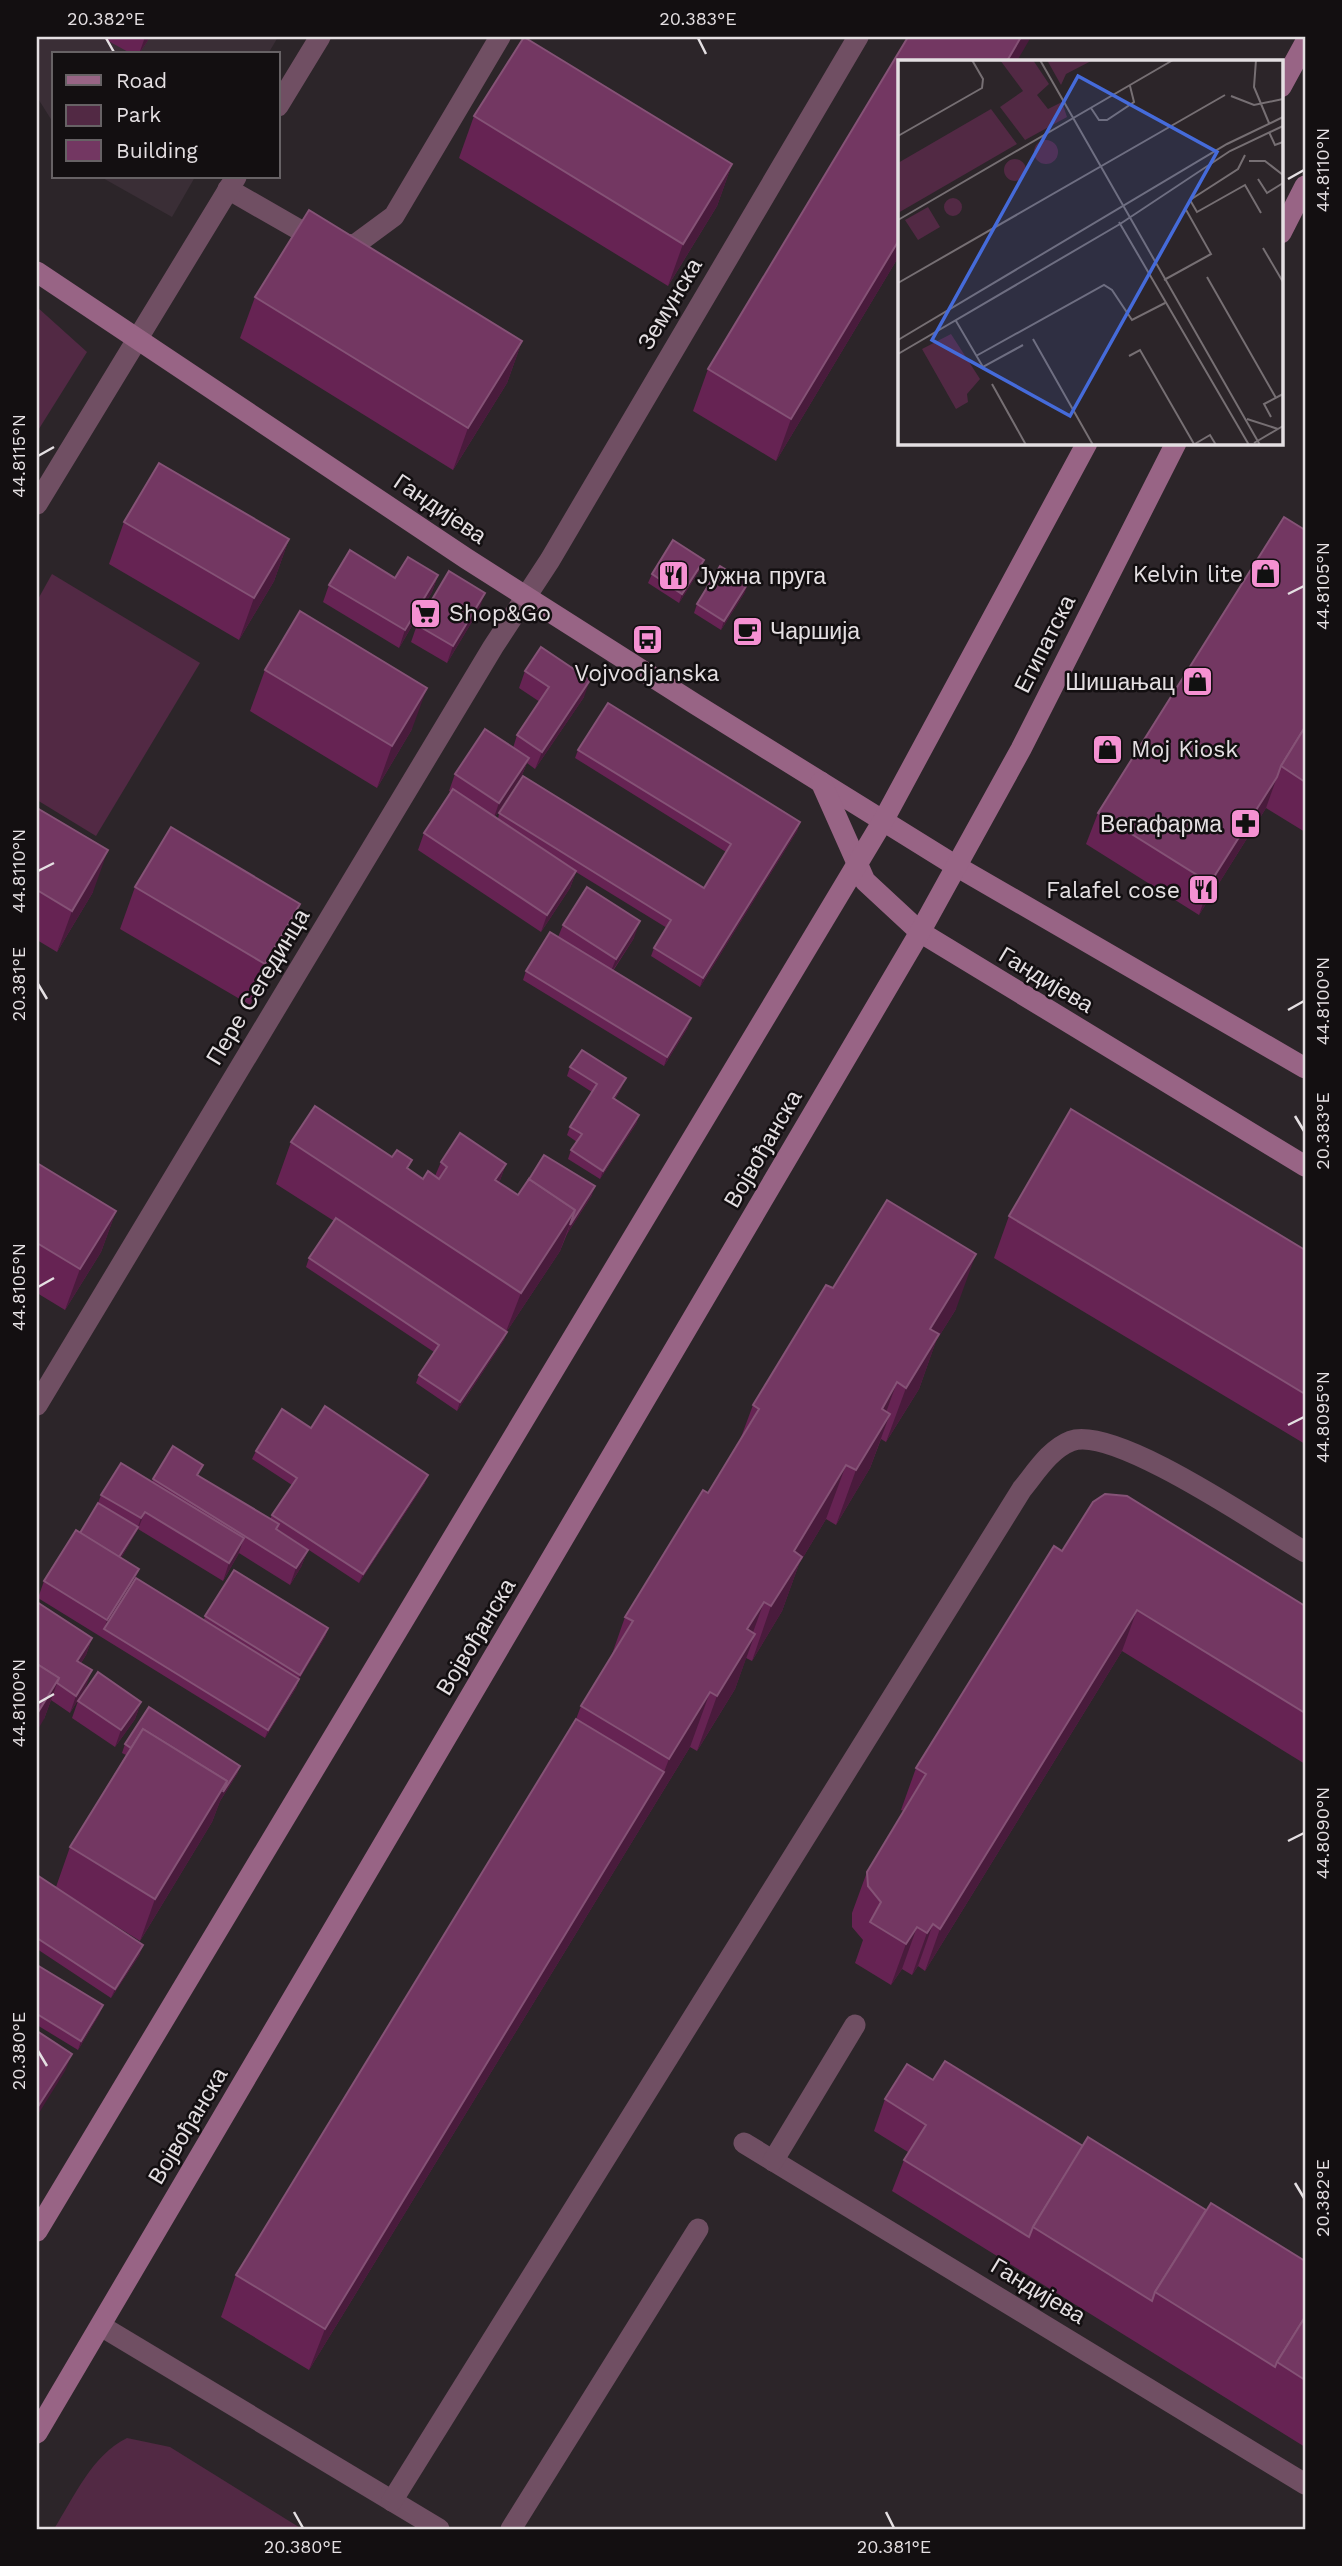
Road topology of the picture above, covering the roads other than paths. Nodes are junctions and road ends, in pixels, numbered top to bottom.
1 (320, 37) edge
2 (500, 37) edge
3 (858, 37) edge
4 (1305, 43) edge
5 (1282, 85) edge
6 (280, 103) edge
7 (232, 183) edge
8 (1305, 186) edge
9 (1282, 231) edge
10 (37, 272) edge
11 (139, 339) junction
12 (1086, 444) edge
13 (1175, 444) edge
14 (37, 504) edge
15 (526, 596) junction
16 (820, 781) junction
17 (883, 821) junction
18 (856, 866) junction
19 (956, 866) junction
20 (920, 932) junction
21 (1305, 1068) edge
22 (1305, 1166) edge
23 (37, 1405) edge
24 (1305, 1552) edge
25 (855, 2025) dead end
26 (744, 2143) dead end
27 (773, 2161) junction
28 (698, 2229) dead end
29 (37, 2231) edge
30 (101, 2326) junction
31 (37, 2433) edge
32 (1305, 2484) edge
33 (392, 2501) junction
34 (439, 2529) edge
35 (511, 2529) edge

1 - 6 street
2 - 7 street
3 - 15 street, Земунска
4 - 5 main road
7 - 11 street
8 - 9 main road
10 - 11 main road, Гандијева
11 - 14 street
11 - 15 main road, Гандијева
12 - 17 main road
13 - 19 main road, Египатска
15 - 16 main road, Гандијева
15 - 23 street, Пере Сегединца
16 - 17 main road, Гандијева
16 - 18 main road, Гандијева
17 - 18 main road
17 - 19 main road, Гандијева
18 - 20 main road, Гандијева
18 - 29 main road
19 - 20 main road, Војвођанска
19 - 21 main road, Гандијева
20 - 22 main road, Гандијева
20 - 30 main road, Војвођанска
24 - 33 street
25 - 27 street
26 - 27 street, Гандијева
27 - 32 street, Гандијева
28 - 35 street
30 - 31 main road, Војвођанска
30 - 33 street
33 - 34 street

